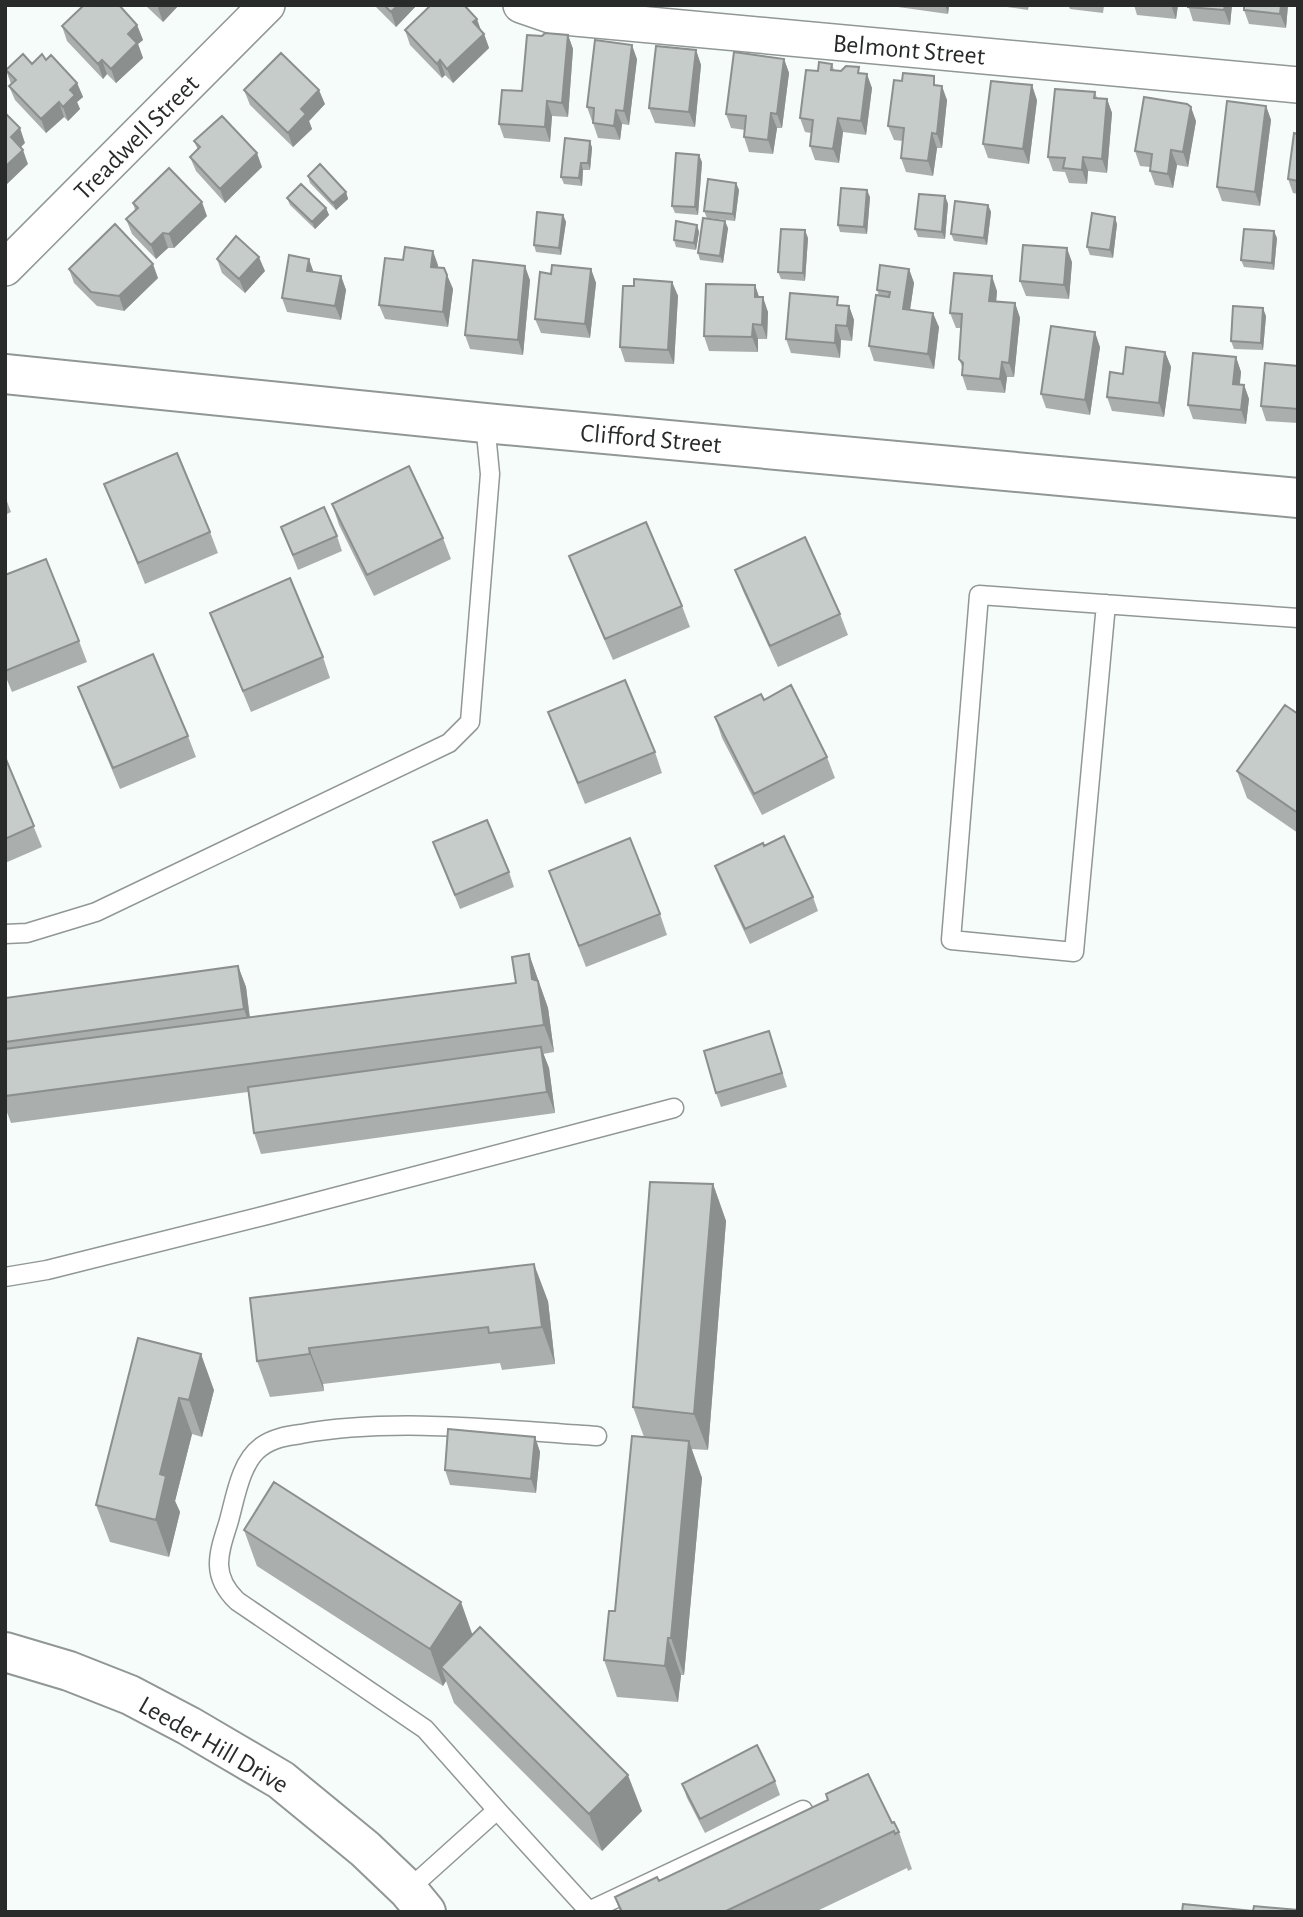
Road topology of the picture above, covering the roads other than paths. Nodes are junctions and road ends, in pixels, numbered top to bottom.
1 (267, 5) edge
2 (521, 5) edge
3 (1298, 85) edge
4 (5, 268) edge
5 (5, 374) edge
6 (485, 423) junction
7 (1298, 498) edge
8 (1106, 604) junction
9 (1298, 618) edge
10 (5, 934) edge
11 (674, 1108) dead end
12 (5, 1277) edge
13 (597, 1436) dead end
14 (5, 1652) edge
15 (803, 1810) edge
16 (497, 1811) junction
17 (417, 1901) edge

1 - 4 street, Treadwell Street
2 - 3 street, Belmont Street
5 - 6 street, Clifford Street
6 - 7 street, Clifford Street
6 - 10 lane
8 - 8 lane
8 - 9 lane
11 - 12 lane
13 - 16 lane
14 - 17 street, Leeder Hill Drive
15 - 16 lane
16 - 17 lane

